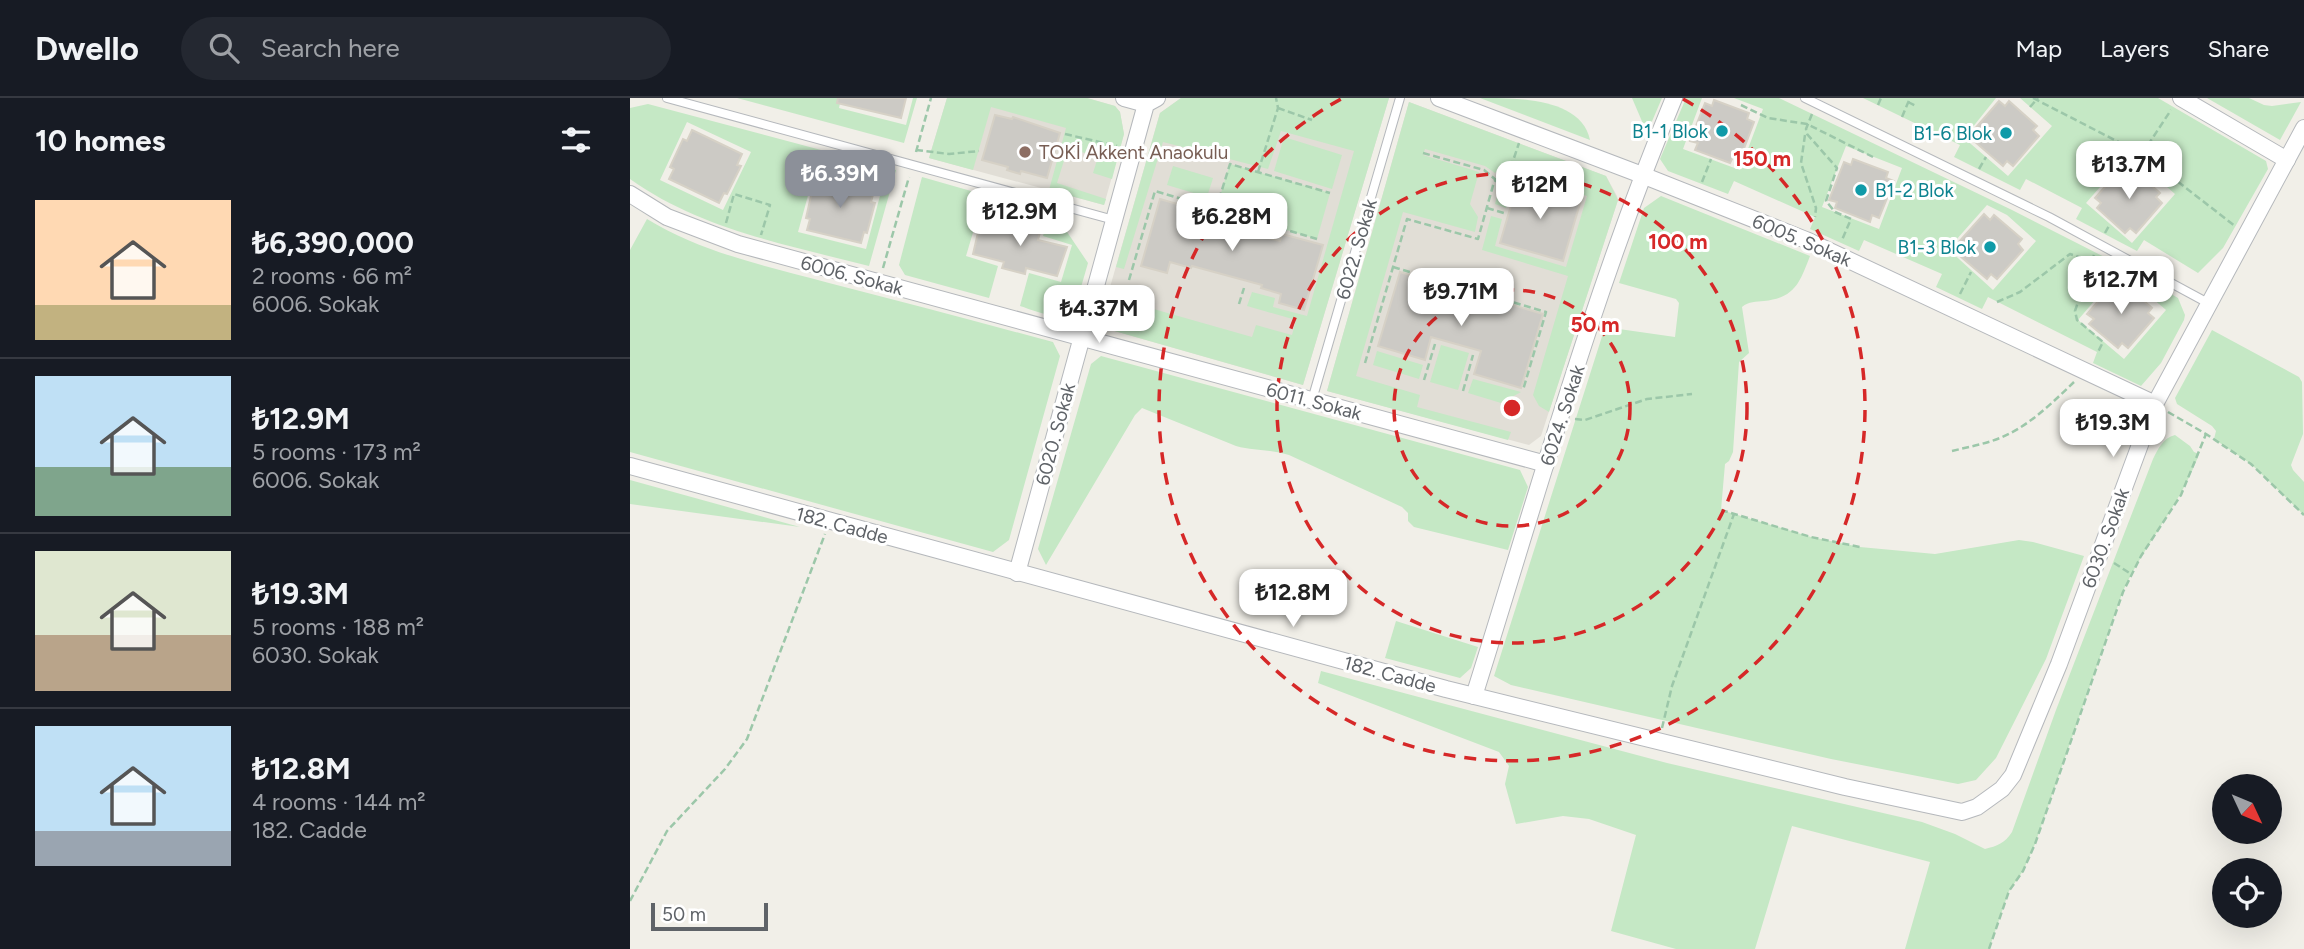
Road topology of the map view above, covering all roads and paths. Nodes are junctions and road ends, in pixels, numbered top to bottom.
1 (667, 98) edge
2 (932, 98) edge
3 (1124, 98) edge
4 (1276, 98) edge
5 (1400, 98) edge
6 (1439, 98) edge
7 (1674, 98) edge
8 (1805, 98) edge
9 (1881, 98) edge
10 (2036, 99) edge
11 (1909, 100) edge
12 (1152, 101) edge
13 (2177, 102) edge
14 (1878, 105) dead end
15 (1741, 106) dead end
16 (1916, 106) dead end
17 (2030, 107) dead end
18 (1278, 108) junction
19 (1812, 114) dead end
20 (1902, 117) dead end
21 (1312, 120) dead end
22 (1807, 124) junction
23 (2304, 128) edge
24 (1806, 132) junction
25 (1065, 134) dead end
26 (1519, 143) dead end
27 (1120, 147) dead end
28 (979, 151) dead end
29 (1423, 153) dead end
30 (2142, 154) junction
31 (1873, 157) dead end
32 (1986, 157) dead end
33 (1711, 159) dead end
34 (2287, 160) junction
35 (2159, 166) junction
36 (1979, 169) dead end
37 (1504, 171) junction
38 (1258, 172) junction
39 (910, 174) dead end
40 (1642, 174) junction
41 (2152, 174) dead end
42 (1519, 176) dead end
43 (1496, 180) junction
44 (1701, 184) dead end
45 (1330, 193) dead end
46 (630, 194) edge
47 (1487, 208) junction
48 (1216, 209) junction
49 (1504, 213) dead end
50 (1815, 217) dead end
51 (1114, 220) junction
52 (765, 221) junction
53 (771, 222) dead end
54 (2110, 224) dead end
55 (725, 226) dead end
56 (2105, 234) dead end
57 (2246, 234) junction
58 (760, 237) dead end
59 (1317, 239) dead end
60 (1841, 243) dead end
61 (2096, 253) dead end
62 (2091, 261) junction
63 (1393, 267) junction
64 (883, 269) dead end
65 (1971, 272) dead end
66 (1129, 280) dead end
67 (1244, 288) dead end
68 (2143, 289) dead end
69 (1959, 298) dead end
70 (1997, 302) dead end
71 (2208, 303) junction
72 (1239, 304) dead end
73 (1082, 337) junction
74 (1435, 344) dead end
75 (2098, 352) dead end
76 (1474, 355) dead end
77 (1365, 363) dead end
78 (1424, 380) dead end
79 (2076, 380) dead end
80 (1523, 390) dead end
81 (1463, 391) dead end
82 (1692, 394) dead end
83 (1312, 400) junction
84 (2155, 404) junction
85 (1575, 419) dead end
86 (2207, 433) junction
87 (1952, 451) dead end
88 (1546, 464) junction
89 (630, 466) edge
90 (1721, 510) dead end
91 (1734, 514) junction
92 (2304, 514) edge
93 (831, 522) junction
94 (1860, 547) dead end
95 (2098, 557) junction
96 (1017, 573) junction
97 (2131, 574) junction
98 (1474, 696) junction
99 (1660, 742) junction
100 (1951, 810) joint
101 (630, 901) edge
102 (1989, 949) edge

1 - 51 lane
2 - 28 path
3 - 12 street
4 - 18 path
5 - 83 lane, 6022. Sokak
6 - 40 street, 6005. Sokak
7 - 40 street, 6024. Sokak
8 - 71 lane
9 - 14 path
10 - 17 path
10 - 30 path
11 - 16 path
11 - 20 path
12 - 51 street, 6020. Sokak
13 - 30 path
13 - 34 street
15 - 22 path
18 - 21 path
18 - 38 path
19 - 22 path
22 - 24 path
22 - 31 path
23 - 34 street, 6030. Sokak
24 - 50 path
24 - 60 path
25 - 27 path
26 - 37 path
29 - 43 path
30 - 35 path
32 - 36 path
33 - 44 path
34 - 57 street, 6030. Sokak
35 - 41 path
35 - 57 path
37 - 42 path
37 - 43 path
38 - 45 path
38 - 48 path
39 - 64 path
40 - 84 street, 6005. Sokak
40 - 88 street, 6024. Sokak
43 - 47 path
46 - 73 street, 6006. Sokak
47 - 49 path
47 - 63 path
48 - 59 path
48 - 66 path
51 - 73 street, 6020. Sokak
52 - 53 path
52 - 55 path
52 - 58 path
54 - 56 path
57 - 71 street, 6030. Sokak
61 - 62 path
62 - 68 path
62 - 70 path
62 - 75 path
63 - 77 path
63 - 80 path
65 - 69 path
67 - 72 path
71 - 84 street, 6030. Sokak
73 - 83 street, 6011. Sokak
73 - 96 street, 6020. Sokak
74 - 78 path
76 - 81 path
79 - 87 path
82 - 85 path
83 - 88 street, 6011. Sokak
84 - 86 path
84 - 95 street, 6030. Sokak
86 - 92 path
86 - 97 path
88 - 98 street, 6024. Sokak
89 - 93 street, 182. Cadde
90 - 91 path
91 - 94 path
91 - 99 path
93 - 96 street, 182. Cadde
93 - 101 path
95 - 97 path
95 - 100 street, 6030. Sokak
96 - 98 street, 182. Cadde
97 - 102 path
98 - 99 street, 182. Cadde
99 - 100 street, 182. Cadde

